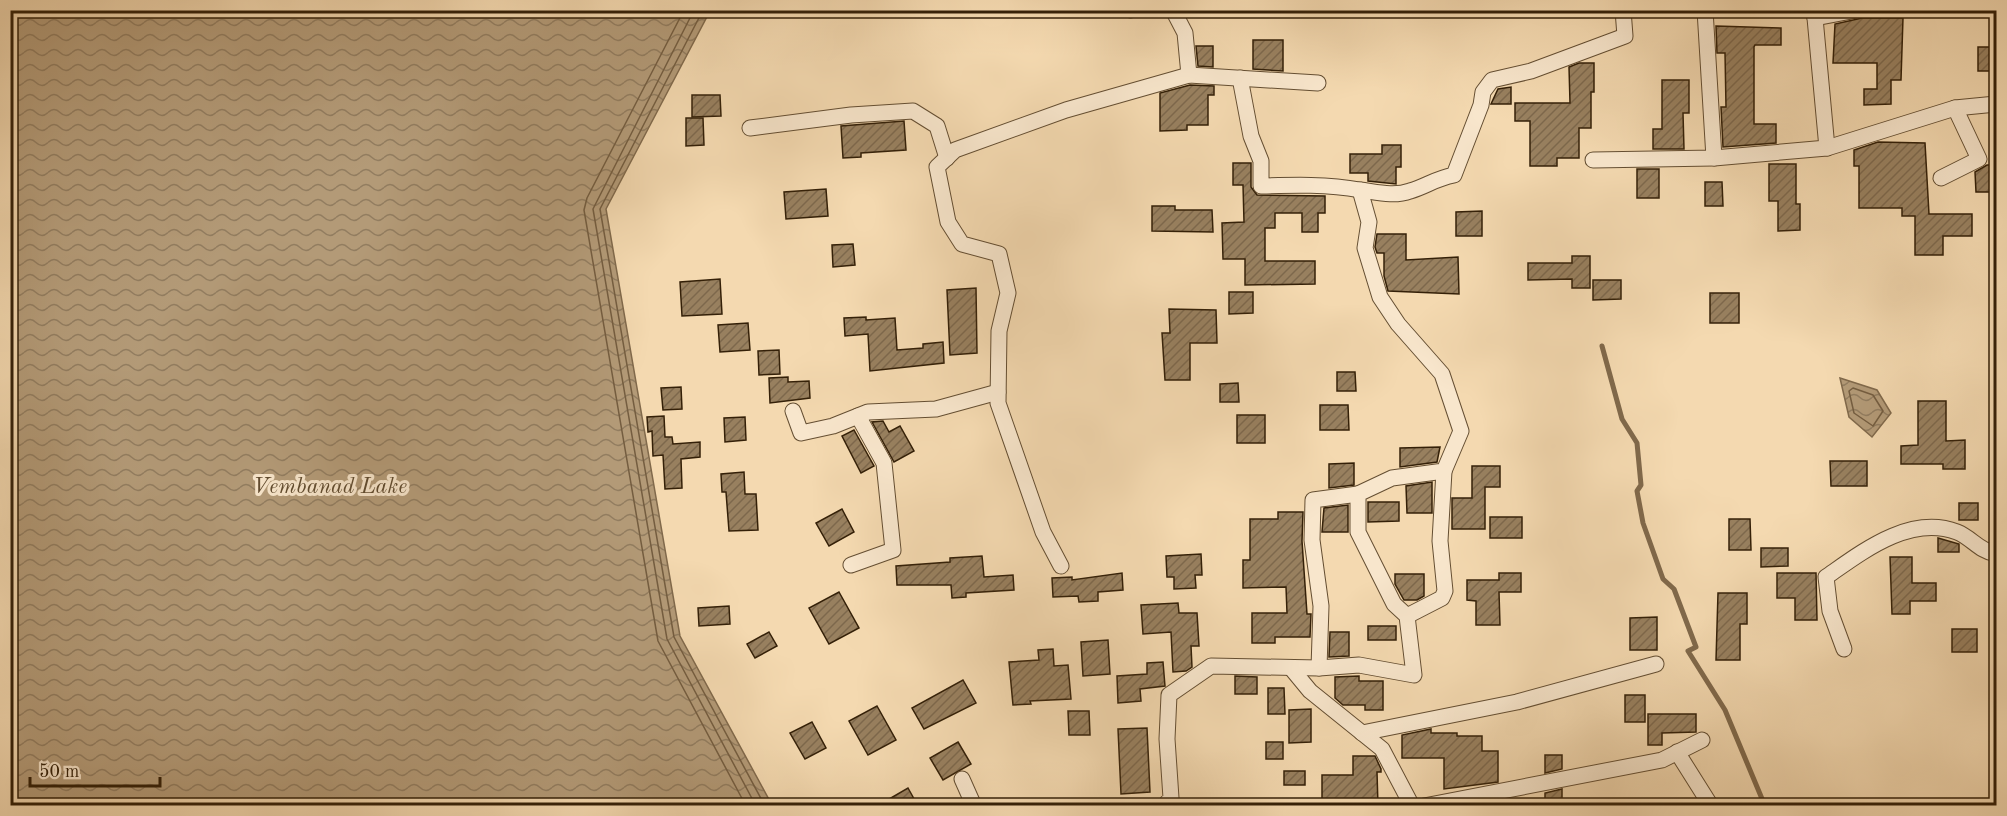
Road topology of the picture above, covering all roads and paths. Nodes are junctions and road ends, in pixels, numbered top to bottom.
1 (1173, 10) edge
2 (1623, 10) edge
3 (1705, 10) edge
4 (1857, 10) edge
5 (1815, 14) edge
6 (1189, 75) junction
7 (1240, 78) junction
8 (1318, 83) dead end
9 (1996, 104) edge
10 (1955, 108) junction
11 (750, 128) dead end
12 (1827, 148) junction
13 (947, 158) junction
14 (1714, 159) junction
15 (1593, 160) dead end
16 (1941, 178) dead end
17 (1360, 190) junction
18 (998, 392) junction
19 (793, 411) dead end
20 (858, 416) junction
21 (1444, 471) junction
22 (1359, 494) junction
23 (1996, 554) edge
24 (851, 565) dead end
25 (1061, 566) dead end
26 (1407, 616) junction
27 (1844, 649) dead end
28 (1656, 664) dead end
29 (1291, 668) junction
30 (1319, 668) junction
31 (1362, 733) junction
32 (1702, 740) dead end
33 (1677, 753) junction
34 (963, 779) dead end
35 (1478, 800) edge
36 (974, 806) edge
37 (1164, 806) edge
38 (1412, 806) edge
39 (1424, 806) edge
40 (1711, 806) edge

1 - 6 street
2 - 17 street
3 - 14 street
4 - 5 street
5 - 12 street
6 - 7 street
6 - 13 street
7 - 8 street
7 - 17 street
9 - 10 street
10 - 12 street
10 - 16 street
11 - 13 street
12 - 14 street
13 - 18 street
14 - 15 street
17 - 21 street
18 - 20 street
18 - 25 street
19 - 20 street
20 - 24 street
21 - 22 street
21 - 26 street
22 - 26 street
22 - 30 street
23 - 27 street
26 - 30 street
28 - 31 street
29 - 30 street
29 - 31 street
29 - 37 street
31 - 38 street
32 - 33 street
33 - 35 street
33 - 40 street
34 - 36 street
35 - 39 street

